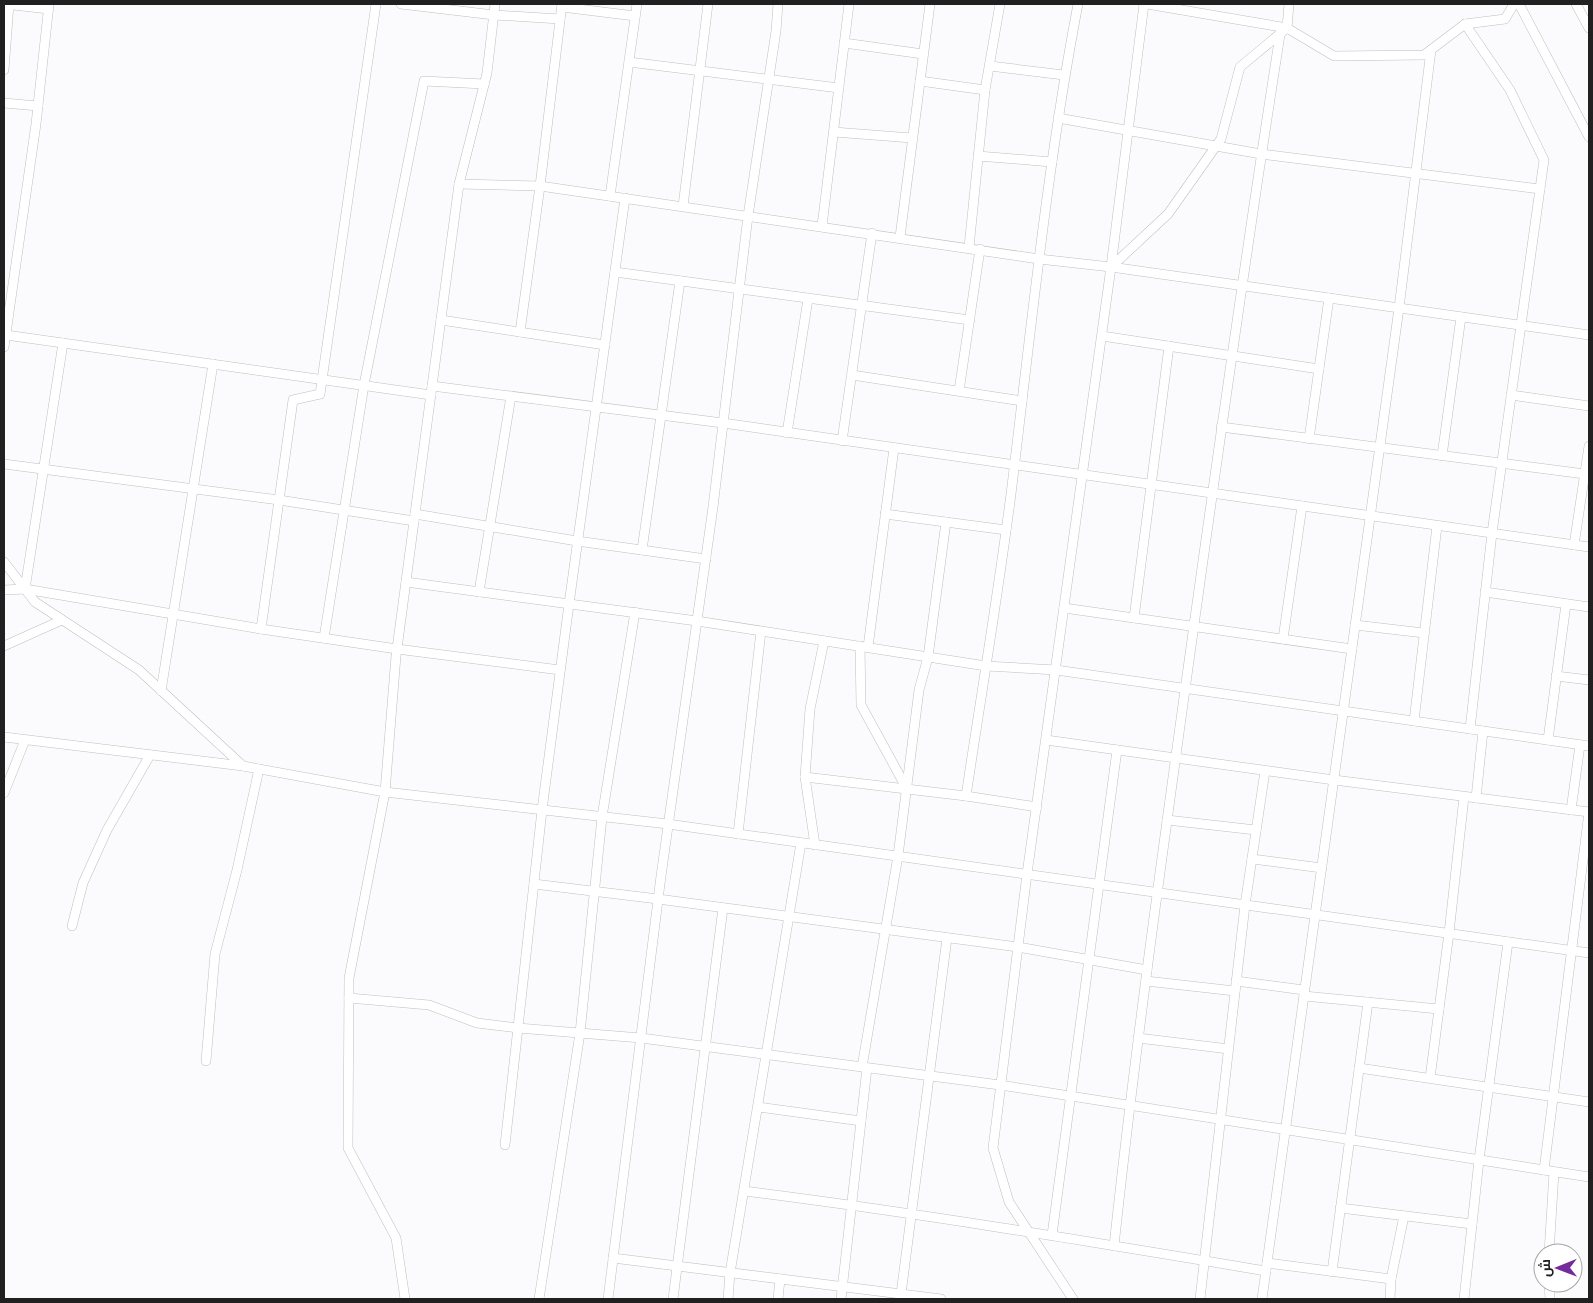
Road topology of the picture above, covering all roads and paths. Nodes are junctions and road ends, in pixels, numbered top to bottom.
1 (7, 4) edge
2 (376, 4) edge
3 (400, 4) edge
4 (495, 4) edge
5 (637, 4) edge
6 (708, 4) edge
7 (778, 4) edge
8 (849, 4) edge
9 (930, 4) edge
10 (1000, 4) edge
11 (1078, 4) edge
12 (1146, 4) edge
13 (1288, 4) edge
14 (1514, 4) edge
15 (1519, 4) edge
16 (1576, 4) edge
17 (562, 5) edge
18 (49, 7) edge
19 (494, 15) junction
20 (636, 16) junction
21 (560, 19) junction
22 (1466, 24) junction
23 (1287, 28) junction
24 (1589, 28) edge
25 (1280, 35) junction
26 (844, 43) junction
27 (1430, 50) junction
28 (923, 54) junction
29 (629, 62) junction
30 (990, 66) junction
31 (4, 70) edge
32 (699, 71) junction
33 (1064, 75) junction
34 (769, 80) junction
35 (920, 81) junction
36 (484, 84) junction
37 (839, 88) junction
38 (985, 90) junction
39 (4, 103) edge
40 (38, 106) junction
41 (1058, 118) junction
42 (1128, 130) junction
43 (834, 132) junction
44 (1589, 136) edge
45 (912, 138) junction
46 (1216, 146) junction
47 (1261, 154) junction
48 (978, 156) junction
49 (1052, 162) junction
50 (1416, 173) junction
51 (460, 184) junction
52 (540, 186) junction
53 (1540, 189) junction
54 (610, 196) junction
55 (625, 198) junction
56 (683, 206) junction
57 (748, 216) junction
58 (822, 226) junction
59 (872, 233) junction
60 (900, 237) junction
61 (968, 247) junction
62 (980, 249) junction
63 (1039, 259) junction
64 (1111, 267) junction
65 (615, 272) junction
66 (680, 281) junction
67 (1241, 285) junction
68 (739, 289) junction
69 (808, 298) junction
70 (1329, 298) junction
71 (862, 306) junction
72 (1399, 308) junction
73 (1461, 317) junction
74 (441, 320) junction
75 (970, 320) junction
76 (1521, 325) junction
77 (5, 330) edge
78 (520, 332) junction
79 (1589, 335) edge
80 (1102, 336) junction
81 (63, 343) junction
82 (605, 345) junction
83 (1169, 346) junction
84 (4, 347) edge
85 (1231, 356) junction
86 (212, 364) junction
87 (1319, 369) junction
88 (852, 375) junction
89 (322, 379) junction
90 (364, 385) junction
91 (432, 390) junction
92 (959, 391) junction
93 (1511, 395) junction
94 (511, 396) junction
95 (1022, 401) junction
96 (1589, 406) edge
97 (596, 408) junction
98 (660, 416) junction
99 (723, 423) junction
100 (1221, 427) junction
101 (787, 433) junction
102 (1309, 439) junction
103 (842, 441) junction
104 (1589, 446) edge
105 (894, 448) junction
106 (1380, 448) junction
107 (1442, 456) junction
108 (4, 464) edge
109 (1502, 464) junction
110 (1014, 466) junction
111 (43, 469) junction
112 (1585, 474) junction
113 (1083, 475) junction
114 (1151, 485) junction
115 (193, 489) junction
116 (1212, 494) junction
117 (279, 500) junction
118 (1302, 506) junction
119 (344, 510) junction
120 (885, 514) junction
121 (1370, 516) junction
122 (415, 517) junction
123 (946, 522) junction
124 (490, 526) junction
125 (1437, 526) junction
126 (1006, 530) junction
127 (1492, 533) junction
128 (577, 541) junction
129 (1574, 545) junction
130 (1589, 547) edge
131 (642, 550) junction
132 (706, 559) junction
133 (4, 562) edge
134 (406, 582) junction
135 (24, 589) junction
136 (4, 590) edge
137 (479, 592) junction
138 (1485, 592) junction
139 (568, 604) junction
140 (1566, 604) junction
141 (1589, 607) edge
142 (1064, 608) junction
143 (635, 612) junction
144 (173, 614) junction
145 (1134, 618) junction
146 (62, 620) junction
147 (697, 621) junction
148 (1355, 625) junction
149 (1194, 626) junction
150 (261, 629) junction
151 (761, 631) junction
152 (1424, 633) junction
153 (324, 638) junction
154 (1283, 639) junction
155 (824, 641) junction
156 (4, 646) edge
157 (864, 647) junction
158 (397, 649) junction
159 (1352, 649) junction
160 (928, 657) junction
161 (986, 666) junction
162 (560, 670) junction
163 (1056, 670) junction
164 (1556, 676) junction
165 (1589, 680) edge
166 (1185, 689) junction
167 (161, 691) junction
168 (1343, 711) junction
169 (1414, 721) junction
170 (1470, 729) junction
171 (1484, 731) junction
172 (4, 738) edge
173 (25, 740) junction
174 (1046, 740) junction
175 (1548, 740) junction
176 (1585, 745) edge
177 (1117, 750) junction
178 (150, 755) junction
179 (1176, 758) junction
180 (243, 766) junction
181 (259, 769) junction
182 (1265, 771) junction
183 (805, 777) junction
184 (1334, 780) junction
185 (907, 789) junction
186 (384, 792) junction
187 (4, 793) edge
188 (966, 796) junction
189 (1464, 797) junction
190 (1476, 798) junction
191 (1037, 807) junction
192 (542, 810) junction
193 (1571, 810) junction
194 (1589, 812) edge
195 (602, 817) junction
196 (1167, 820) junction
197 (668, 824) junction
198 (1256, 830) junction
199 (738, 834) junction
200 (800, 843) junction
201 (815, 845) junction
202 (898, 856) junction
203 (1252, 859) junction
204 (1322, 868) junction
205 (1028, 874) junction
206 (534, 884) junction
207 (1098, 884) junction
208 (594, 892) junction
209 (1157, 893) junction
210 (658, 899) junction
211 (1245, 905) junction
212 (723, 908) junction
213 (1315, 915) junction
214 (789, 917) junction
215 (72, 926) dead end
216 (886, 930) junction
217 (1449, 933) junction
218 (947, 938) junction
219 (1508, 942) junction
220 (1018, 947) junction
221 (1571, 950) junction
222 (1589, 953) edge
223 (1089, 960) junction
224 (1147, 970) junction
225 (1146, 980) junction
226 (1236, 981) junction
227 (1235, 991) junction
228 (1304, 993) junction
229 (349, 998) junction
230 (1368, 1002) junction
231 (1439, 1009) junction
232 (518, 1028) junction
233 (580, 1033) junction
234 (641, 1038) junction
235 (1138, 1038) junction
236 (705, 1046) junction
237 (1229, 1049) junction
238 (767, 1054) junction
239 (206, 1061) dead end
240 (864, 1067) junction
241 (1359, 1068) junction
242 (930, 1076) junction
243 (1430, 1078) junction
244 (1000, 1085) junction
245 (1489, 1087) junction
246 (1072, 1096) junction
247 (1553, 1096) junction
248 (1589, 1102) edge
249 (1129, 1106) junction
250 (758, 1108) junction
251 (1221, 1120) junction
252 (861, 1121) junction
253 (1284, 1130) junction
254 (1349, 1140) junction
255 (505, 1145) dead end
256 (1479, 1160) junction
257 (1544, 1170) junction
258 (1554, 1172) junction
259 (1589, 1177) edge
260 (744, 1191) junction
261 (852, 1204) junction
262 (1340, 1208) junction
263 (911, 1213) junction
264 (1404, 1216) junction
265 (1472, 1224) junction
266 (1028, 1231) junction
267 (1052, 1235) junction
268 (1550, 1243) edge
269 (1114, 1246) junction
270 (613, 1258) junction
271 (1204, 1261) junction
272 (678, 1266) junction
273 (1266, 1267) junction
274 (1332, 1272) junction
275 (730, 1273) junction
276 (780, 1279) junction
277 (1391, 1279) junction
278 (842, 1287) junction
279 (898, 1296) edge
280 (405, 1299) edge
281 (538, 1299) edge
282 (608, 1299) edge
283 (673, 1299) edge
284 (728, 1299) edge
285 (778, 1299) edge
286 (841, 1299) edge
287 (941, 1299) edge
288 (1073, 1299) edge
289 (1200, 1299) edge
290 (1262, 1299) edge
291 (1390, 1299) edge
292 (1464, 1299) edge

1 - 18 street
1 - 31 street
2 - 89 street
3 - 19 street
4 - 19 street
5 - 20 street
6 - 32 street
7 - 34 street
8 - 26 street
9 - 28 street
10 - 30 street
11 - 33 street
12 - 23 street
12 - 42 street
13 - 23 street
14 - 22 street
15 - 44 street
16 - 24 street
17 - 20 street
17 - 21 street
18 - 40 street
19 - 21 street
19 - 36 street
20 - 29 street
21 - 52 street
22 - 27 street
22 - 53 street
23 - 25 street
23 - 27 street
25 - 46 street
25 - 47 street
26 - 28 street
26 - 37 street
27 - 50 street
28 - 35 street
29 - 32 street
29 - 54 street
30 - 33 street
30 - 38 street
32 - 34 street
32 - 56 street
33 - 41 street
34 - 37 street
34 - 57 street
35 - 38 street
35 - 45 street
36 - 51 street
36 - 90 street
37 - 43 street
38 - 48 street
39 - 40 street
40 - 77 street
41 - 42 street
41 - 49 street
42 - 46 street
42 - 64 street
43 - 45 street
43 - 58 street
45 - 60 street
46 - 47 street
46 - 64 street
47 - 50 street
47 - 67 street
48 - 49 street
48 - 61 street
49 - 63 street
50 - 53 street
50 - 72 street
51 - 52 street
51 - 74 street
52 - 54 street
52 - 78 street
53 - 76 street
54 - 55 street
55 - 56 street
55 - 65 street
56 - 57 street
57 - 58 street
57 - 68 street
58 - 59 street
59 - 60 street
59 - 71 street
60 - 61 street
61 - 62 street
62 - 63 street
62 - 75 street
63 - 64 street
63 - 95 street
64 - 67 street
64 - 80 street
65 - 66 street
65 - 82 street
66 - 68 street
66 - 98 street
67 - 70 street
67 - 85 street
68 - 69 street
68 - 99 street
69 - 71 street
69 - 101 street
70 - 72 street
70 - 87 street
71 - 75 street
71 - 88 street
72 - 73 street
72 - 106 street
73 - 76 street
73 - 107 street
74 - 78 street
74 - 91 street
75 - 92 street
76 - 79 street
76 - 93 street
77 - 81 street
77 - 84 street
78 - 82 street
80 - 83 street
80 - 113 street
81 - 86 street
81 - 111 street
82 - 97 street
83 - 85 street
83 - 114 street
85 - 87 street
85 - 100 street
86 - 89 street
86 - 115 street
87 - 102 street
88 - 92 street
88 - 103 street
89 - 90 street
89 - 117 street
90 - 91 street
90 - 119 street
91 - 94 street
91 - 122 street
92 - 95 street
93 - 96 street
93 - 109 street
94 - 97 street
94 - 124 street
95 - 110 street
97 - 98 street
97 - 128 street
98 - 99 street
98 - 131 street
99 - 101 street
99 - 132 street
100 - 102 street
100 - 116 street
101 - 103 street
102 - 106 street
103 - 105 street
104 - 112 street
105 - 110 street
105 - 120 street
106 - 107 street
106 - 121 street
107 - 109 street
108 - 111 street
109 - 112 street
109 - 127 street
110 - 113 street
110 - 126 street
111 - 115 street
111 - 135 street
112 - 129 street
113 - 114 street
113 - 142 street
114 - 116 street
114 - 145 street
115 - 117 street
115 - 144 street
116 - 118 street
116 - 149 street
117 - 119 street
117 - 150 street
118 - 121 street
118 - 154 street
119 - 122 street
119 - 153 street
120 - 123 street
120 - 157 street
121 - 125 street
121 - 148 street
122 - 124 street
122 - 134 street
123 - 126 street
123 - 160 street
124 - 128 street
124 - 137 street
125 - 127 street
125 - 152 street
126 - 161 street
127 - 129 street
127 - 138 street
128 - 131 street
128 - 139 street
129 - 130 street
131 - 132 street
132 - 147 street
133 - 135 street
134 - 137 street
134 - 158 street
135 - 136 street
135 - 144 street
135 - 146 street
137 - 139 street
138 - 140 street
138 - 170 street
139 - 143 street
139 - 162 street
140 - 141 street
140 - 164 street
142 - 145 street
142 - 163 street
143 - 147 street
143 - 195 street
144 - 150 street
144 - 167 street
145 - 149 street
146 - 156 street
146 - 167 street
147 - 151 street
147 - 197 street
148 - 152 street
148 - 159 street
149 - 154 street
149 - 166 street
150 - 153 street
151 - 155 street
151 - 199 street
152 - 169 street
153 - 158 street
154 - 159 street
155 - 157 street
155 - 183 street
157 - 160 street
157 - 185 street
158 - 162 street
158 - 186 street
159 - 168 street
160 - 161 street
160 - 185 street
161 - 163 street
161 - 188 street
162 - 192 street
163 - 166 street
163 - 174 street
164 - 165 street
164 - 175 street
166 - 168 street
166 - 179 street
167 - 180 street
168 - 169 street
168 - 184 street
169 - 170 street
170 - 171 street
171 - 175 street
171 - 190 street
172 - 173 street
173 - 178 street
173 - 187 street
174 - 177 street
174 - 191 street
175 - 176 street
176 - 193 street
177 - 179 street
177 - 207 street
178 - 180 street
178 - 215 street
179 - 182 street
179 - 196 street
180 - 181 street
181 - 186 street
181 - 239 street
182 - 184 street
182 - 198 street
183 - 185 street
183 - 201 street
184 - 189 street
184 - 204 street
185 - 188 street
185 - 202 street
186 - 192 street
186 - 229 street
188 - 191 street
189 - 190 street
189 - 217 street
190 - 193 street
191 - 205 street
192 - 195 street
192 - 206 street
193 - 194 street
194 - 221 street
195 - 197 street
195 - 208 street
196 - 198 street
196 - 209 street
197 - 199 street
197 - 210 street
198 - 203 street
199 - 200 street
200 - 201 street
200 - 214 street
201 - 202 street
202 - 205 street
202 - 216 street
203 - 204 street
203 - 211 street
204 - 213 street
205 - 207 street
205 - 220 street
206 - 208 street
206 - 232 street
207 - 209 street
207 - 223 street
208 - 210 street
208 - 233 street
209 - 211 street
209 - 224 street
210 - 212 street
210 - 234 street
211 - 213 street
211 - 226 street
212 - 214 street
212 - 236 street
213 - 217 street
213 - 228 street
214 - 216 street
214 - 238 street
216 - 218 street
216 - 240 street
217 - 219 street
217 - 231 street
218 - 220 street
218 - 242 street
219 - 221 street
219 - 245 street
220 - 223 street
220 - 244 street
221 - 222 street
221 - 247 street
223 - 224 street
223 - 246 street
224 - 225 street
225 - 227 street
225 - 235 street
226 - 227 street
226 - 228 street
227 - 237 street
228 - 230 street
228 - 253 street
229 - 232 street
229 - 280 street
230 - 231 street
230 - 241 street
231 - 243 street
232 - 233 street
232 - 255 street
233 - 234 street
233 - 281 street
234 - 236 street
234 - 270 street
235 - 237 street
235 - 249 street
236 - 238 street
236 - 272 street
237 - 251 street
238 - 240 street
238 - 250 street
240 - 242 street
240 - 252 street
241 - 243 street
241 - 254 street
242 - 244 street
242 - 263 street
243 - 245 street
244 - 246 street
244 - 266 street
245 - 247 street
245 - 256 street
246 - 249 street
246 - 267 street
247 - 248 street
247 - 257 street
249 - 251 street
249 - 269 street
250 - 252 street
250 - 260 street
251 - 253 street
251 - 271 street
252 - 261 street
253 - 254 street
253 - 273 street
254 - 256 street
254 - 262 street
256 - 257 street
256 - 265 street
257 - 258 street
258 - 259 street
258 - 268 street
260 - 261 street
260 - 275 street
261 - 263 street
261 - 278 street
262 - 264 street
262 - 274 street
263 - 266 street
263 - 279 street
264 - 265 street
264 - 277 street
265 - 292 street
266 - 267 street
266 - 288 street
267 - 269 street
269 - 271 street
270 - 272 street
270 - 282 street
271 - 273 street
271 - 289 street
272 - 275 street
272 - 283 street
273 - 274 street
273 - 290 street
274 - 277 street
275 - 276 street
275 - 284 street
276 - 278 street
276 - 285 street
277 - 291 street
278 - 279 street
278 - 286 street
279 - 287 street

